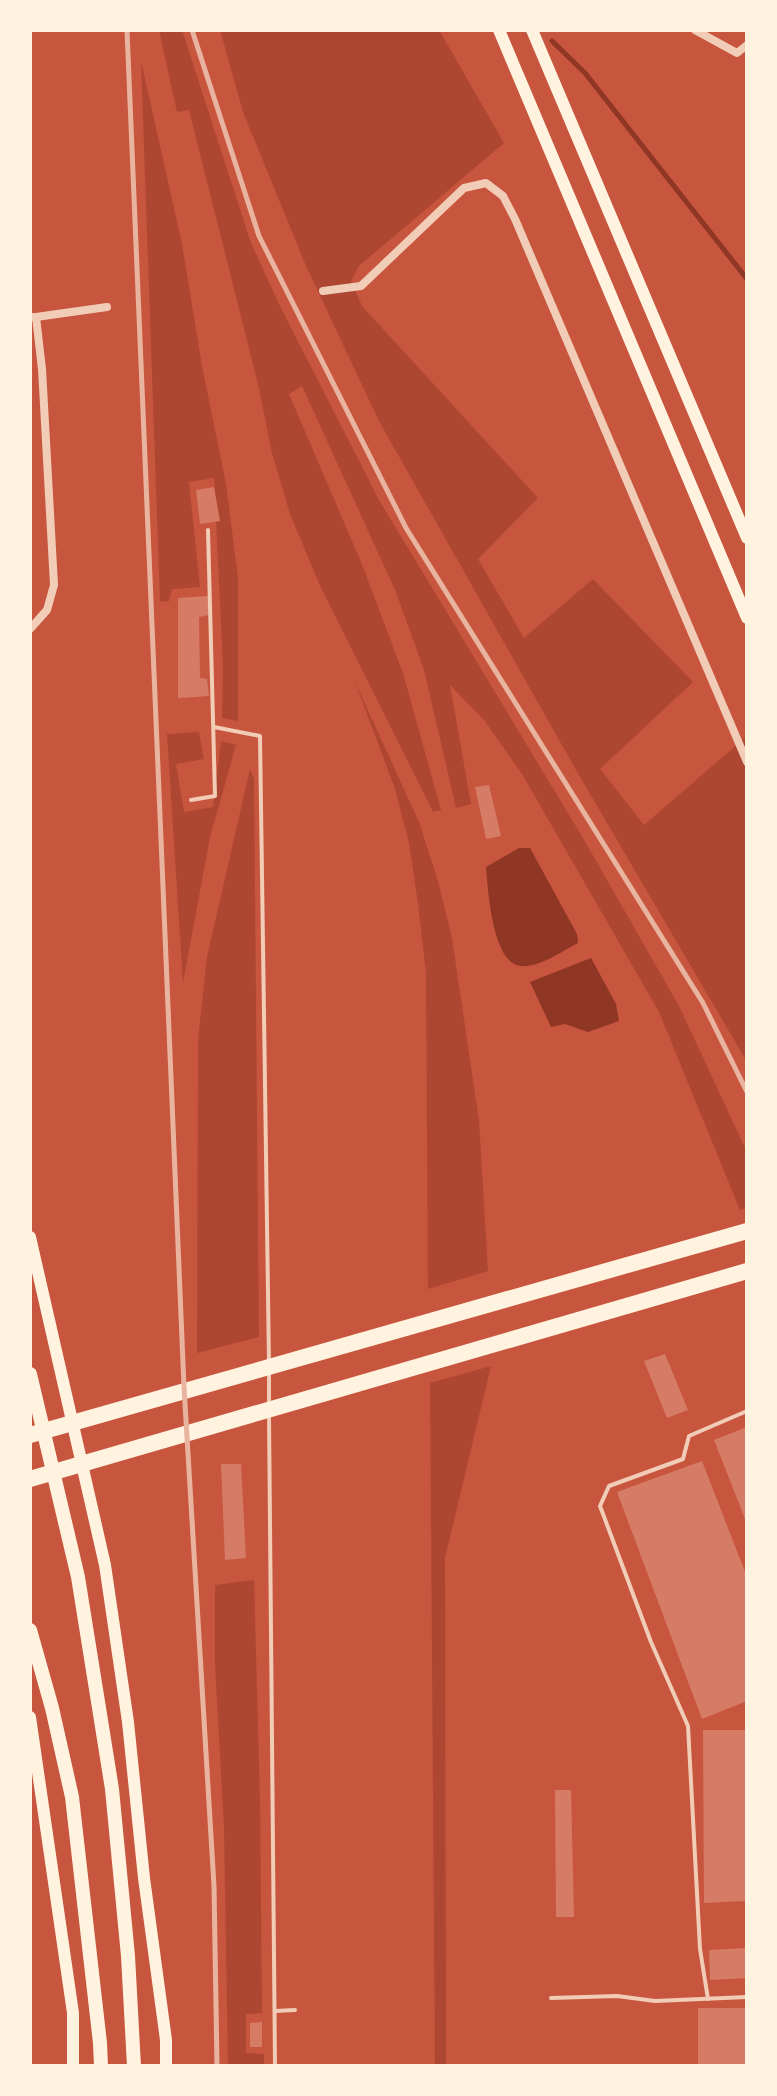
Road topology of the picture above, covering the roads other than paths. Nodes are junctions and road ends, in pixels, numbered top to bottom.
1 (499, 30) edge
2 (532, 30) edge
3 (695, 30) edge
4 (747, 45) edge
5 (323, 291) dead end
6 (107, 307) dead end
7 (33, 317) edge
8 (208, 530) dead end
9 (747, 538) edge
10 (747, 618) edge
11 (30, 629) edge
12 (214, 727) junction
13 (747, 762) edge
14 (191, 800) dead end
15 (747, 1231) edge
16 (30, 1237) edge
17 (747, 1271) edge
18 (30, 1374) edge
19 (747, 1411) edge
20 (30, 1435) edge
21 (30, 1479) edge
22 (30, 1630) edge
23 (30, 1717) edge
24 (747, 1997) edge
25 (551, 1998) dead end
26 (708, 1999) junction
27 (295, 2010) dead end
28 (275, 2011) junction
29 (73, 2066) edge
30 (100, 2066) edge
31 (135, 2066) edge
32 (166, 2066) edge
33 (275, 2066) edge

1 - 10 main road
2 - 9 main road
3 - 4 street
5 - 13 street
6 - 7 street
7 - 11 street
8 - 12 lane
12 - 14 lane
12 - 28 lane
15 - 20 highway
16 - 32 main road
17 - 21 highway
18 - 31 highway
19 - 26 lane
22 - 30 highway
23 - 29 main road
24 - 26 lane
25 - 26 lane
27 - 28 lane
28 - 33 lane

